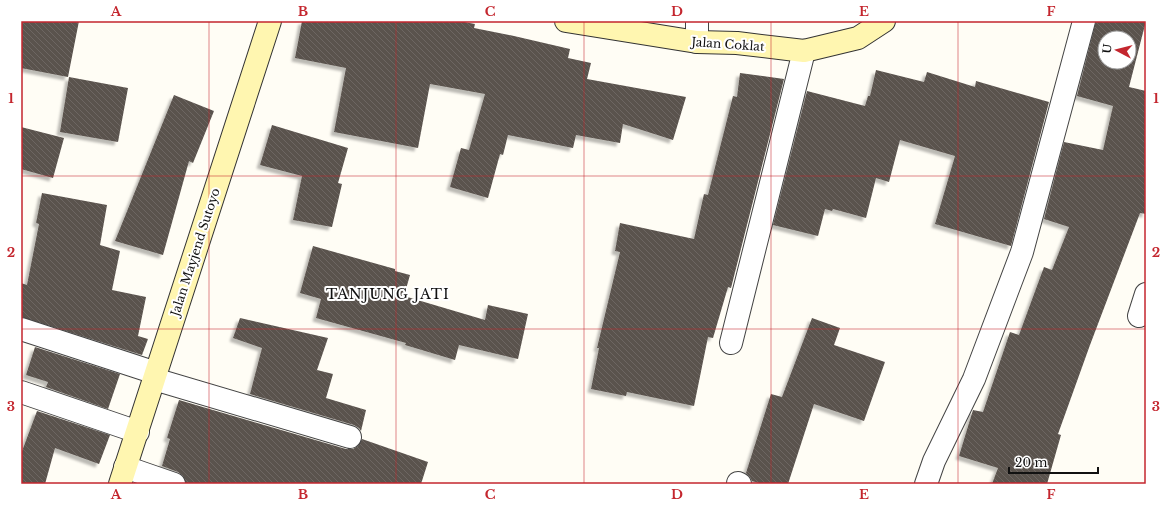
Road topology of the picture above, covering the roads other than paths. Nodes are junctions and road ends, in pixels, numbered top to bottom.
1 (270, 21) edge
2 (566, 21) edge
3 (884, 21) edge
4 (1084, 21) edge
5 (697, 32) edge
6 (804, 51) junction
7 (1146, 294) edge
8 (1139, 316) dead end
9 (21, 329) edge
10 (731, 343) dead end
11 (155, 376) junction
12 (21, 392) edge
13 (138, 432) junction
14 (350, 437) dead end
15 (123, 476) edge
16 (174, 484) edge
17 (926, 484) edge

1 - 11 street, Jalan Mayjend Sutoyo
2 - 5 street, Jalan Coklat
3 - 6 street, Jalan Coklat
4 - 17 street
5 - 6 street, Jalan Coklat
6 - 10 street
7 - 8 street
9 - 11 street
11 - 13 street, Jalan Mayjend Sutoyo
11 - 14 street
12 - 13 street
13 - 15 street, Jalan Mayjend Sutoyo
15 - 16 street

